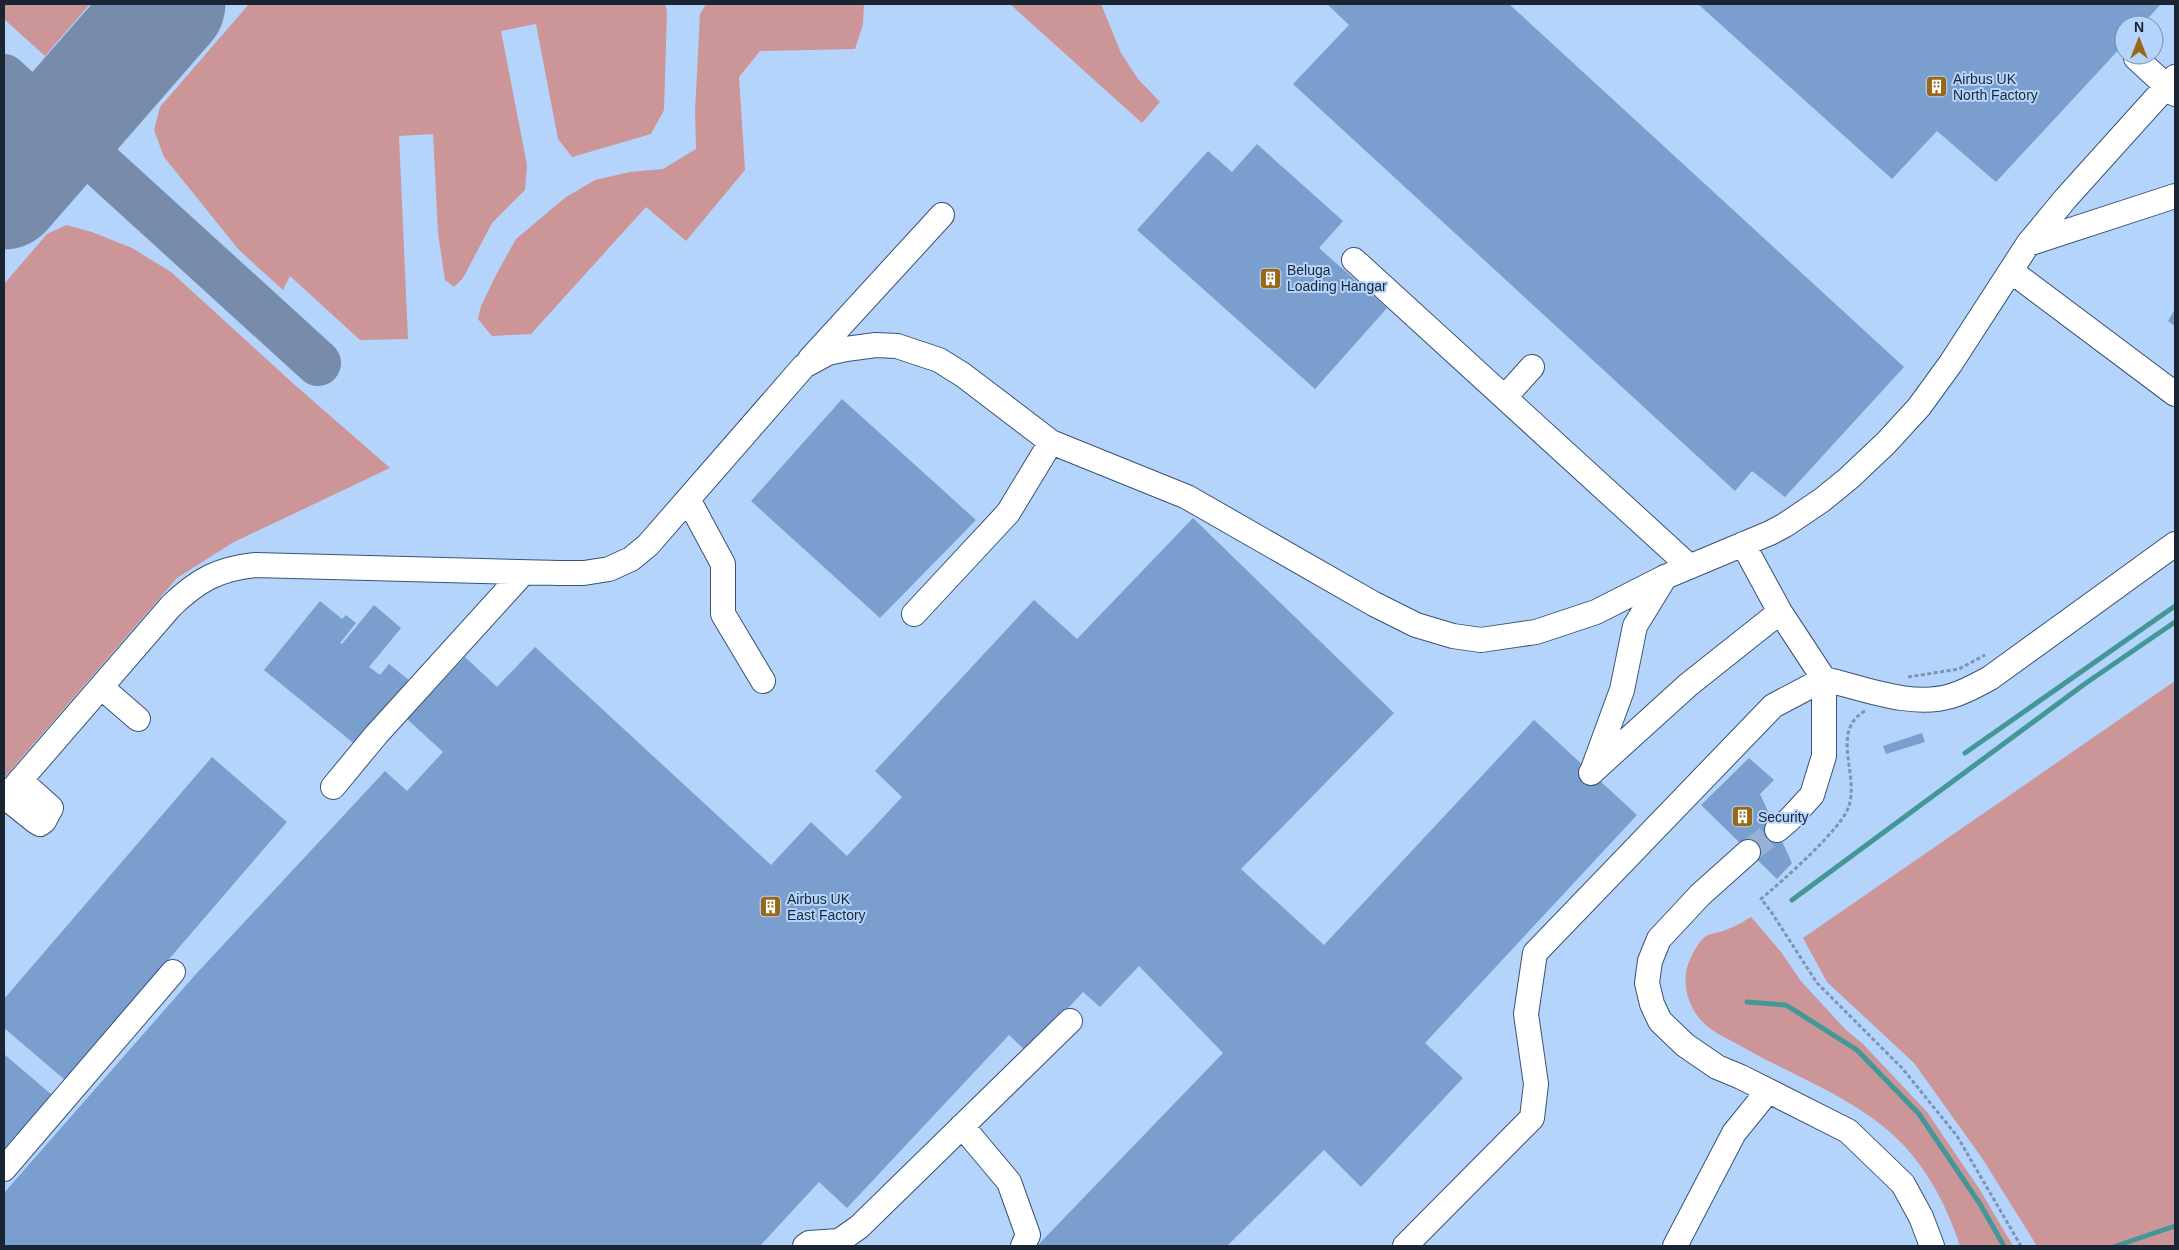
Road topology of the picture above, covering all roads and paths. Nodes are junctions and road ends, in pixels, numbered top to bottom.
1 (2145, 65) edge
2 (2173, 86) edge
3 (2175, 196) edge
4 (942, 215) dead end
5 (2028, 244) junction
6 (1354, 260) dead end
7 (2011, 271) junction
8 (804, 366) junction
9 (1532, 367) dead end
10 (2175, 394) edge
11 (1505, 397) junction
12 (1051, 442) junction
13 (688, 500) junction
14 (1743, 544) junction
15 (2175, 544) edge
16 (1689, 566) junction
17 (523, 572) junction
18 (1665, 576) junction
19 (1780, 612) junction
20 (914, 614) dead end
21 (1987, 654) dead end
22 (1824, 679) junction
23 (763, 682) dead end
24 (101, 687) junction
25 (1892, 695) junction
26 (1868, 709) dead end
27 (138, 719) dead end
28 (333, 787) dead end
29 (10, 792) edge
30 (1777, 830) tunnel mouth
31 (1748, 852) tunnel mouth
32 (173, 972) dead end
33 (1070, 1021) dead end
34 (1768, 1091) junction
35 (962, 1126) junction
36 (4, 1169) edge
37 (845, 1243) edge
38 (805, 1246) edge
39 (1023, 1246) edge
40 (1405, 1246) edge
41 (1675, 1246) edge
42 (1932, 1246) edge
43 (2021, 1246) edge

1 - 2 street
2 - 5 street
3 - 5 street
4 - 8 street
5 - 7 street
6 - 11 street
7 - 10 street
7 - 14 street
8 - 12 street
8 - 13 street
9 - 11 street
11 - 16 street
12 - 18 street
12 - 20 street
13 - 17 street
13 - 23 street
14 - 16 street
14 - 19 street
15 - 25 street
16 - 18 street
17 - 24 street
17 - 28 street
18 - 19 street
19 - 22 street
21 - 25 path
22 - 25 street
22 - 30 street
22 - 40 street
24 - 27 street
24 - 29 street
26 - 43 path
31 - 34 street
32 - 36 street
33 - 35 street
34 - 41 street
34 - 42 street
35 - 37 street
35 - 39 street
37 - 38 street

